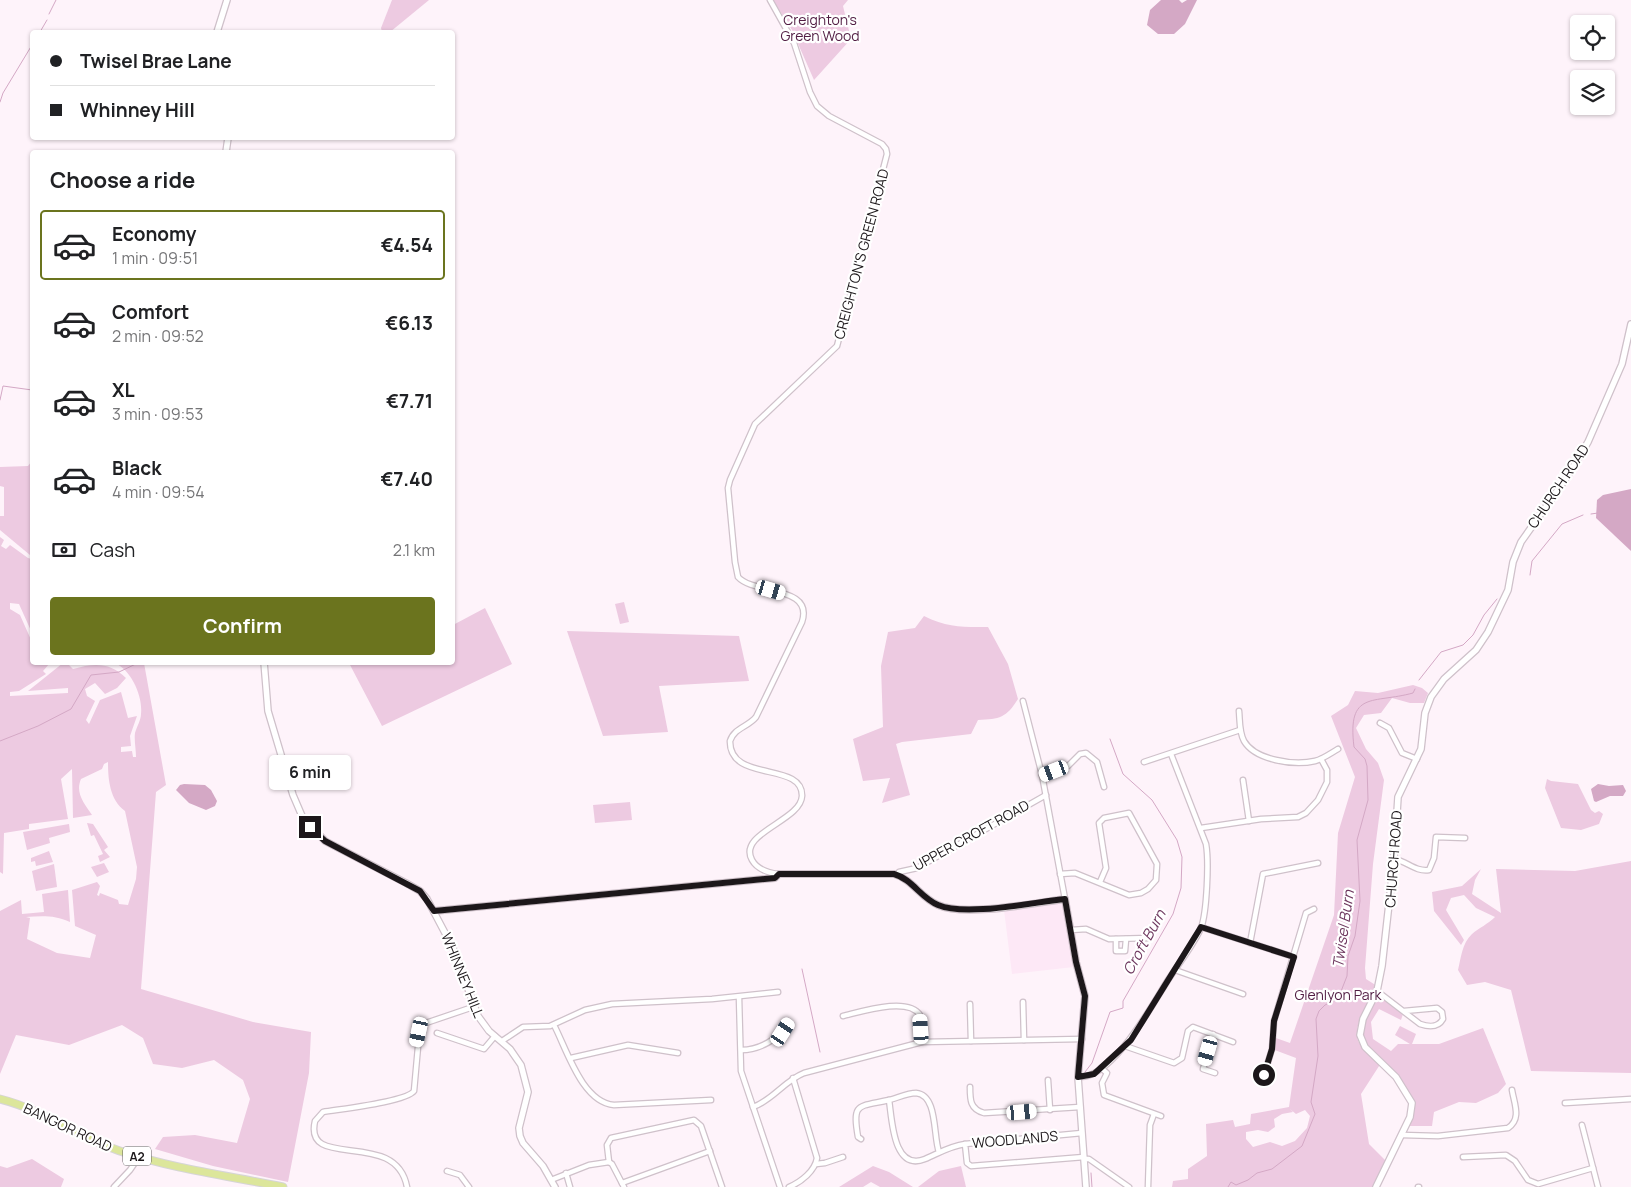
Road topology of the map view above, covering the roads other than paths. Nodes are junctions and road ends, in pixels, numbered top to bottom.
1 (227, 0) edge
2 (770, 0) edge
3 (217, 30) edge
4 (1631, 324) edge
5 (264, 665) edge
6 (1023, 701) dead end
7 (1239, 711) dead end
8 (1380, 723) dead end
9 (1240, 730) junction
10 (1338, 749) dead end
11 (1170, 754) junction
12 (1417, 758) junction
13 (1321, 759) junction
14 (1144, 762) dead end
15 (1042, 775) junction
16 (1243, 780) dead end
17 (1104, 787) dead end
18 (1046, 796) junction
19 (1249, 821) junction
20 (1201, 828) junction
21 (1465, 838) dead end
22 (1394, 859) junction
23 (1318, 863) dead end
24 (779, 874) junction
25 (1060, 874) junction
26 (897, 875) junction
27 (1100, 882) junction
28 (1065, 899) junction
29 (1314, 908) dead end
30 (434, 911) junction
31 (1201, 927) junction
32 (1071, 930) junction
33 (1150, 938) dead end
34 (1116, 939) junction
35 (1126, 939) junction
36 (1250, 943) junction
37 (1294, 957) junction
38 (1175, 970) junction
39 (1378, 991) junction
40 (778, 992) dead end
41 (1243, 994) dead end
42 (739, 997) junction
43 (1023, 1002) dead end
44 (970, 1004) dead end
45 (473, 1007) junction
46 (1404, 1010) junction
47 (843, 1016) dead end
48 (554, 1024) junction
49 (788, 1024) dead end
50 (437, 1034) dead end
51 (1213, 1034) junction
52 (495, 1036) junction
53 (1082, 1039) junction
54 (1024, 1040) junction
55 (502, 1041) junction
56 (971, 1041) junction
57 (922, 1042) junction
58 (1233, 1042) dead end
59 (1125, 1046) junction
60 (741, 1050) junction
61 (678, 1053) dead end
62 (571, 1058) junction
63 (1101, 1068) junction
64 (1215, 1073) dead end
65 (1264, 1075) dead end
66 (1078, 1077) junction
67 (794, 1078) junction
68 (1048, 1080) dead end
69 (970, 1087) dead end
70 (1512, 1090) dead end
71 (0, 1099) edge
72 (1631, 1099) edge
73 (711, 1100) dead end
74 (889, 1100) junction
75 (1565, 1103) dead end
76 (753, 1106) junction
77 (1080, 1107) junction
78 (1050, 1110) junction
79 (1154, 1114) junction
80 (1161, 1116) dead end
81 (1582, 1125) dead end
82 (1082, 1133) junction
83 (1402, 1135) junction
84 (862, 1139) dead end
85 (965, 1144) junction
86 (710, 1150) junction
87 (940, 1152) junction
88 (843, 1156) dead end
89 (139, 1157) junction
90 (1463, 1157) dead end
91 (1084, 1158) junction
92 (609, 1162) junction
93 (816, 1164) junction
94 (1593, 1168) junction
95 (447, 1171) dead end
96 (566, 1173) junction
97 (552, 1180) junction
98 (623, 1185) edge
99 (114, 1187) edge
100 (283, 1187) edge
101 (406, 1187) edge
102 (469, 1187) edge
103 (554, 1187) edge
104 (570, 1187) edge
105 (722, 1187) edge
106 (780, 1187) edge
107 (789, 1187) edge
108 (1086, 1187) edge
109 (1129, 1187) edge
110 (1148, 1187) edge
111 (1376, 1187) edge
112 (1598, 1187) edge

1 - 3 street
2 - 24 street, CREIGHTON'S GREEN ROAD
4 - 12 street, CHURCH ROAD
5 - 30 street, WHINNEY HILL
6 - 15 street
7 - 9 street
8 - 12 street
9 - 11 street
9 - 13 street
10 - 13 street
11 - 14 street
11 - 20 street
12 - 22 street, CHURCH ROAD
13 - 19 street
15 - 17 street
15 - 18 street
16 - 19 street
18 - 25 street
18 - 26 street, UPPER CROFT ROAD
19 - 20 street
20 - 31 street
21 - 22 street
22 - 39 street, CHURCH ROAD
23 - 36 street
24 - 26 street
24 - 30 street
25 - 27 street
25 - 28 street
26 - 28 street
27 - 27 street
28 - 32 street
29 - 37 street
30 - 45 street, WHINNEY HILL
31 - 36 street
31 - 38 street
32 - 34 street
32 - 53 street
33 - 35 street
34 - 35 street
34 - 35 street
36 - 37 street
37 - 65 street
38 - 41 street
38 - 59 street
39 - 46 street
39 - 83 street, CHURCH ROAD
40 - 42 street
42 - 48 street
42 - 60 street
43 - 54 street
44 - 56 street
45 - 52 street, WHINNEY HILL
45 - 101 street
46 - 46 street
47 - 57 street
48 - 55 street
48 - 62 street
49 - 60 street
50 - 52 street
51 - 58 street
51 - 59 street
51 - 64 street
52 - 55 street, WHINNEY HILL
53 - 54 street
53 - 66 street
54 - 56 street
55 - 97 street, WHINNEY HILL
56 - 57 street
57 - 67 street
59 - 63 street
60 - 76 street
61 - 62 street
62 - 73 street
63 - 66 street
63 - 79 street
66 - 77 street
67 - 76 street
67 - 93 street
68 - 78 street
69 - 78 street
70 - 83 street
71 - 89 highway, BANGOR ROAD / A2
72 - 75 street
74 - 84 street
74 - 87 street
74 - 87 street
76 - 106 street
77 - 78 street
77 - 82 street
79 - 80 street
79 - 110 street
81 - 94 street
82 - 85 street, WOODLANDS
82 - 91 street
83 - 111 street, CHURCH ROAD
85 - 87 street
85 - 91 street, WOODLANDS
86 - 92 street
86 - 98 street
86 - 105 street
88 - 93 street
89 - 99 street
89 - 100 highway, BANGOR ROAD / A2
90 - 94 street
91 - 108 street
91 - 109 street
92 - 96 street
92 - 98 street
93 - 107 street
94 - 112 street
95 - 102 street
96 - 97 street
96 - 104 street
97 - 103 street, WHINNEY HILL

